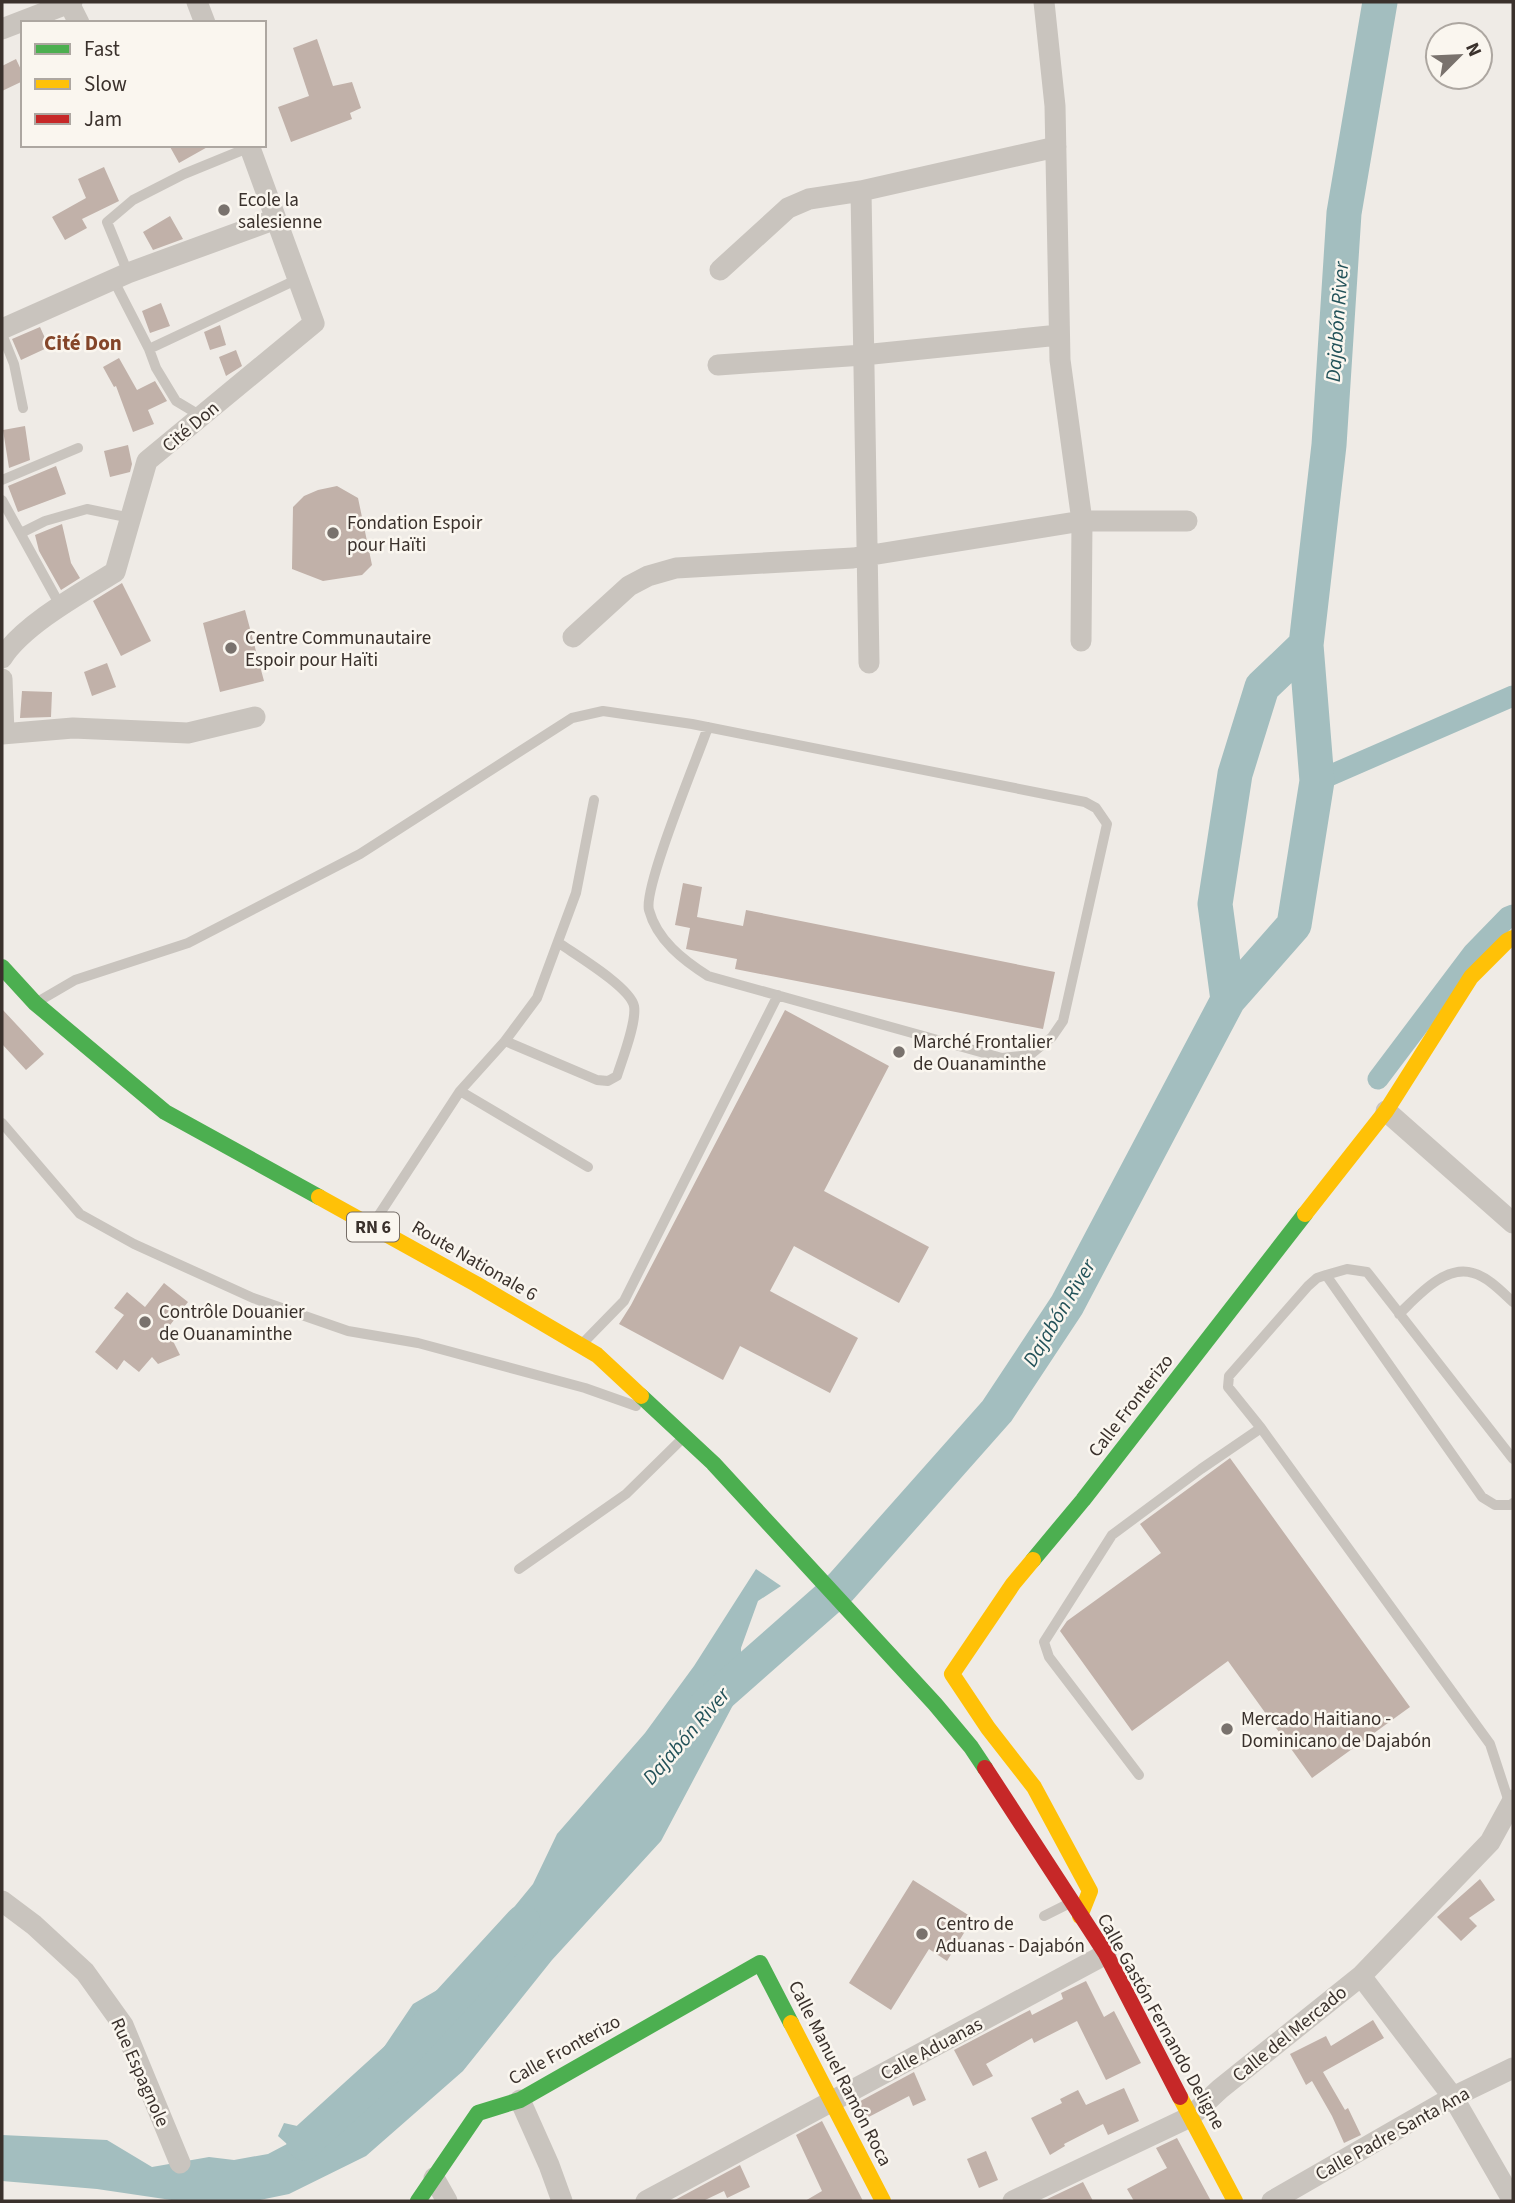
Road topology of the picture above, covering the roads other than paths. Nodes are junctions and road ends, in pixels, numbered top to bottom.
1 (70, 2) edge
2 (197, 2) edge
3 (1044, 2) edge
4 (21, 21) edge
5 (22, 21) edge
6 (78, 21) edge
7 (204, 21) edge
8 (2, 29) edge
9 (247, 147) edge
10 (249, 147) edge
11 (1056, 147) junction
12 (861, 191) junction
13 (276, 219) junction
14 (720, 270) dead end
15 (120, 276) junction
16 (298, 279) junction
17 (2, 329) edge
18 (2, 334) edge
19 (1059, 335) junction
20 (149, 348) junction
21 (863, 355) junction
22 (718, 365) dead end
23 (23, 408) dead end
24 (201, 416) junction
25 (78, 448) dead end
26 (2, 480) edge
27 (2, 500) edge
28 (131, 518) junction
29 (1082, 521) junction
30 (1187, 521) dead end
31 (21, 533) junction
32 (869, 555) junction
33 (61, 607) junction
34 (573, 636) dead end
35 (1081, 641) dead end
36 (2, 658) edge
37 (869, 663) dead end
38 (2, 679) edge
39 (255, 717) dead end
40 (708, 727) junction
41 (3, 734) edge
42 (594, 800) dead end
43 (1513, 937) edge
44 (559, 943) junction
45 (2, 967) edge
46 (778, 995) junction
47 (35, 1003) junction
48 (505, 1041) junction
49 (460, 1091) junction
50 (1386, 1111) junction
51 (2, 1123) edge
52 (588, 1167) dead end
53 (1513, 1223) edge
54 (371, 1226) junction
55 (1326, 1275) junction
56 (1513, 1302) edge
57 (1399, 1314) junction
58 (581, 1345) junction
59 (659, 1414) junction
60 (1261, 1428) junction
61 (684, 1437) junction
62 (1513, 1459) edge
63 (740, 1493) joint
64 (1513, 1503) edge
65 (519, 1569) dead end
66 (1139, 1775) dead end
67 (1512, 1803) edge
68 (2, 1901) edge
69 (1076, 1909) junction
70 (1044, 1916) dead end
71 (1106, 1954) junction
72 (760, 1963) joint
73 (1360, 1976) junction
74 (1513, 2068) edge
75 (1453, 2097) junction
76 (520, 2099) junction
77 (832, 2101) junction
78 (1190, 2117) junction
79 (180, 2163) dead end
80 (434, 2178) junction
81 (418, 2201) edge
82 (447, 2201) edge
83 (562, 2201) edge
84 (646, 2201) edge
85 (883, 2201) edge
86 (1013, 2201) edge
87 (1235, 2201) edge
88 (1272, 2201) edge
89 (1513, 2201) edge

1 - 5 street
1 - 6 street
2 - 7 street
3 - 11 street
4 - 8 street
9 - 15 lane
10 - 13 street, Cité Don
11 - 12 street
11 - 19 street
12 - 14 street
12 - 21 street
13 - 15 street
13 - 16 street, Cité Don
15 - 17 street
15 - 20 lane
16 - 20 lane
16 - 24 street, Cité Don
18 - 23 lane
19 - 21 street
19 - 29 street
20 - 24 lane
21 - 22 street
21 - 32 street
24 - 28 street, Cité Don
25 - 26 lane
27 - 31 lane
28 - 31 lane
28 - 33 street, Cité Don
29 - 30 street
29 - 32 street
29 - 35 street
31 - 33 lane
32 - 34 street
32 - 37 street
33 - 36 street, Cité Don
38 - 41 street
39 - 41 street
40 - 46 lane
40 - 46 lane
40 - 47 lane
42 - 44 lane
43 - 50 street, Calle Fronterizo
44 - 48 lane
44 - 48 lane
45 - 47 street, Route Nationale 6 / RN 6
46 - 58 lane
47 - 54 street, Route Nationale 6 / RN 6
48 - 49 lane
49 - 52 lane
49 - 54 lane
50 - 53 street
50 - 69 street, Calle Fronterizo
51 - 59 lane
54 - 58 street, Route Nationale 6 / RN 6
55 - 57 lane
55 - 60 lane
55 - 64 lane
56 - 57 lane
57 - 62 lane
58 - 59 street, Route Nationale 6 / RN 6
59 - 61 street, Route Nationale 6 / RN 6
60 - 66 lane
60 - 67 lane
61 - 63 street, Route Nationale 6 / RN 6
61 - 65 lane
63 - 69 street, Calle Gastón Fernando Deligne
67 - 73 street, Calle del Mercado
68 - 79 street, Rue Espagnole
69 - 70 lane
69 - 71 street, Calle Gastón Fernando Deligne
71 - 77 street, Calle Aduanas
71 - 78 street, Calle Gastón Fernando Deligne
72 - 76 street, Calle Fronterizo
72 - 77 street, Calle Manuel Ramón Roca
73 - 75 street
73 - 78 street, Calle del Mercado
74 - 75 street, Calle Padre Santa Ana
75 - 88 street, Calle Padre Santa Ana
75 - 89 street
76 - 80 street, Calle Fronterizo
76 - 83 street
77 - 84 street, Calle Aduanas
77 - 85 street, Calle Manuel Ramón Roca
78 - 86 street, Calle del Mercado
78 - 87 street, Calle Gastón Fernando Deligne
80 - 81 street, Calle Fronterizo
80 - 82 street

